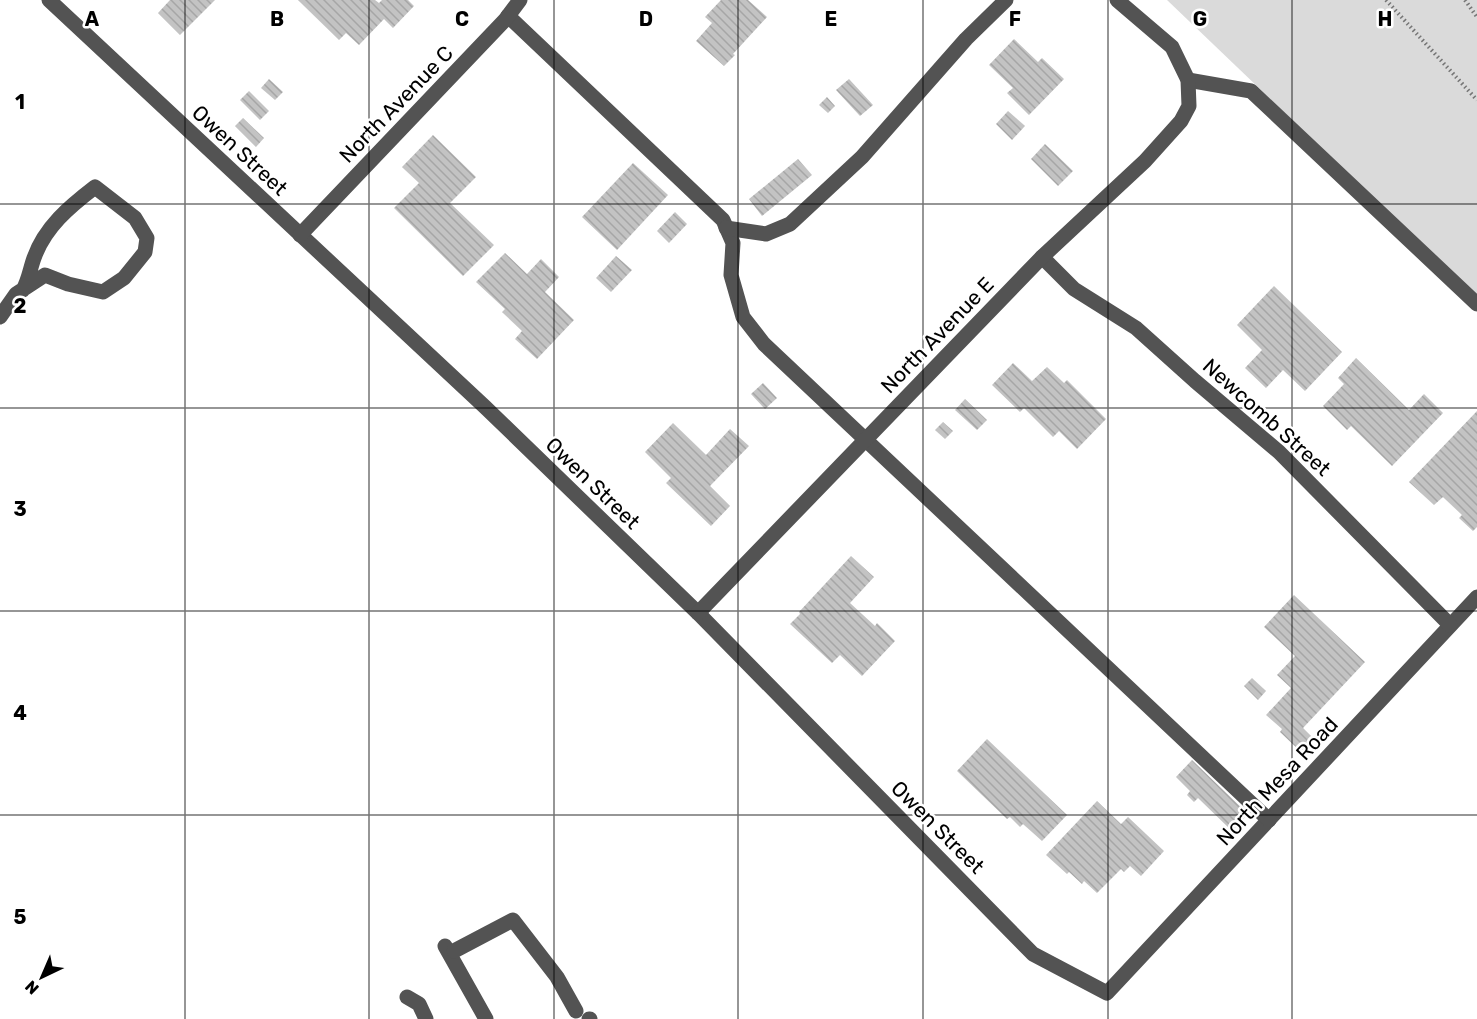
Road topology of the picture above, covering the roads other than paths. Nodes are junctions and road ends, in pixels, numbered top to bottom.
1 (49, 0) edge
2 (520, 0) edge
3 (1006, 0) edge
4 (1118, 0) edge
5 (508, 16) junction
6 (1188, 80) junction
7 (726, 228) junction
8 (300, 235) junction
9 (1042, 257) junction
10 (23, 290) junction
11 (1477, 304) edge
12 (0, 317) edge
13 (866, 440) junction
14 (1477, 597) edge
15 (698, 614) junction
16 (1450, 625) junction
17 (1269, 820) junction
18 (1107, 993) joint
19 (407, 997) dead end
20 (576, 1011) dead end
21 (426, 1019) edge
22 (486, 1019) edge

1 - 8 street, Owen Street
2 - 5 street, North Avenue C
3 - 7 street
4 - 6 street
5 - 7 street
5 - 8 street, North Avenue C
6 - 9 street, North Avenue E
6 - 11 street
7 - 13 street
8 - 15 street, Owen Street
9 - 13 street, North Avenue E
9 - 16 street, Newcomb Street
10 - 10 street
10 - 12 street
13 - 15 street, North Avenue E
13 - 17 street
14 - 16 street, North Mesa Road
15 - 18 street, Owen Street
16 - 17 street, North Mesa Road
17 - 18 street, North Mesa Road
19 - 21 street
20 - 22 street

